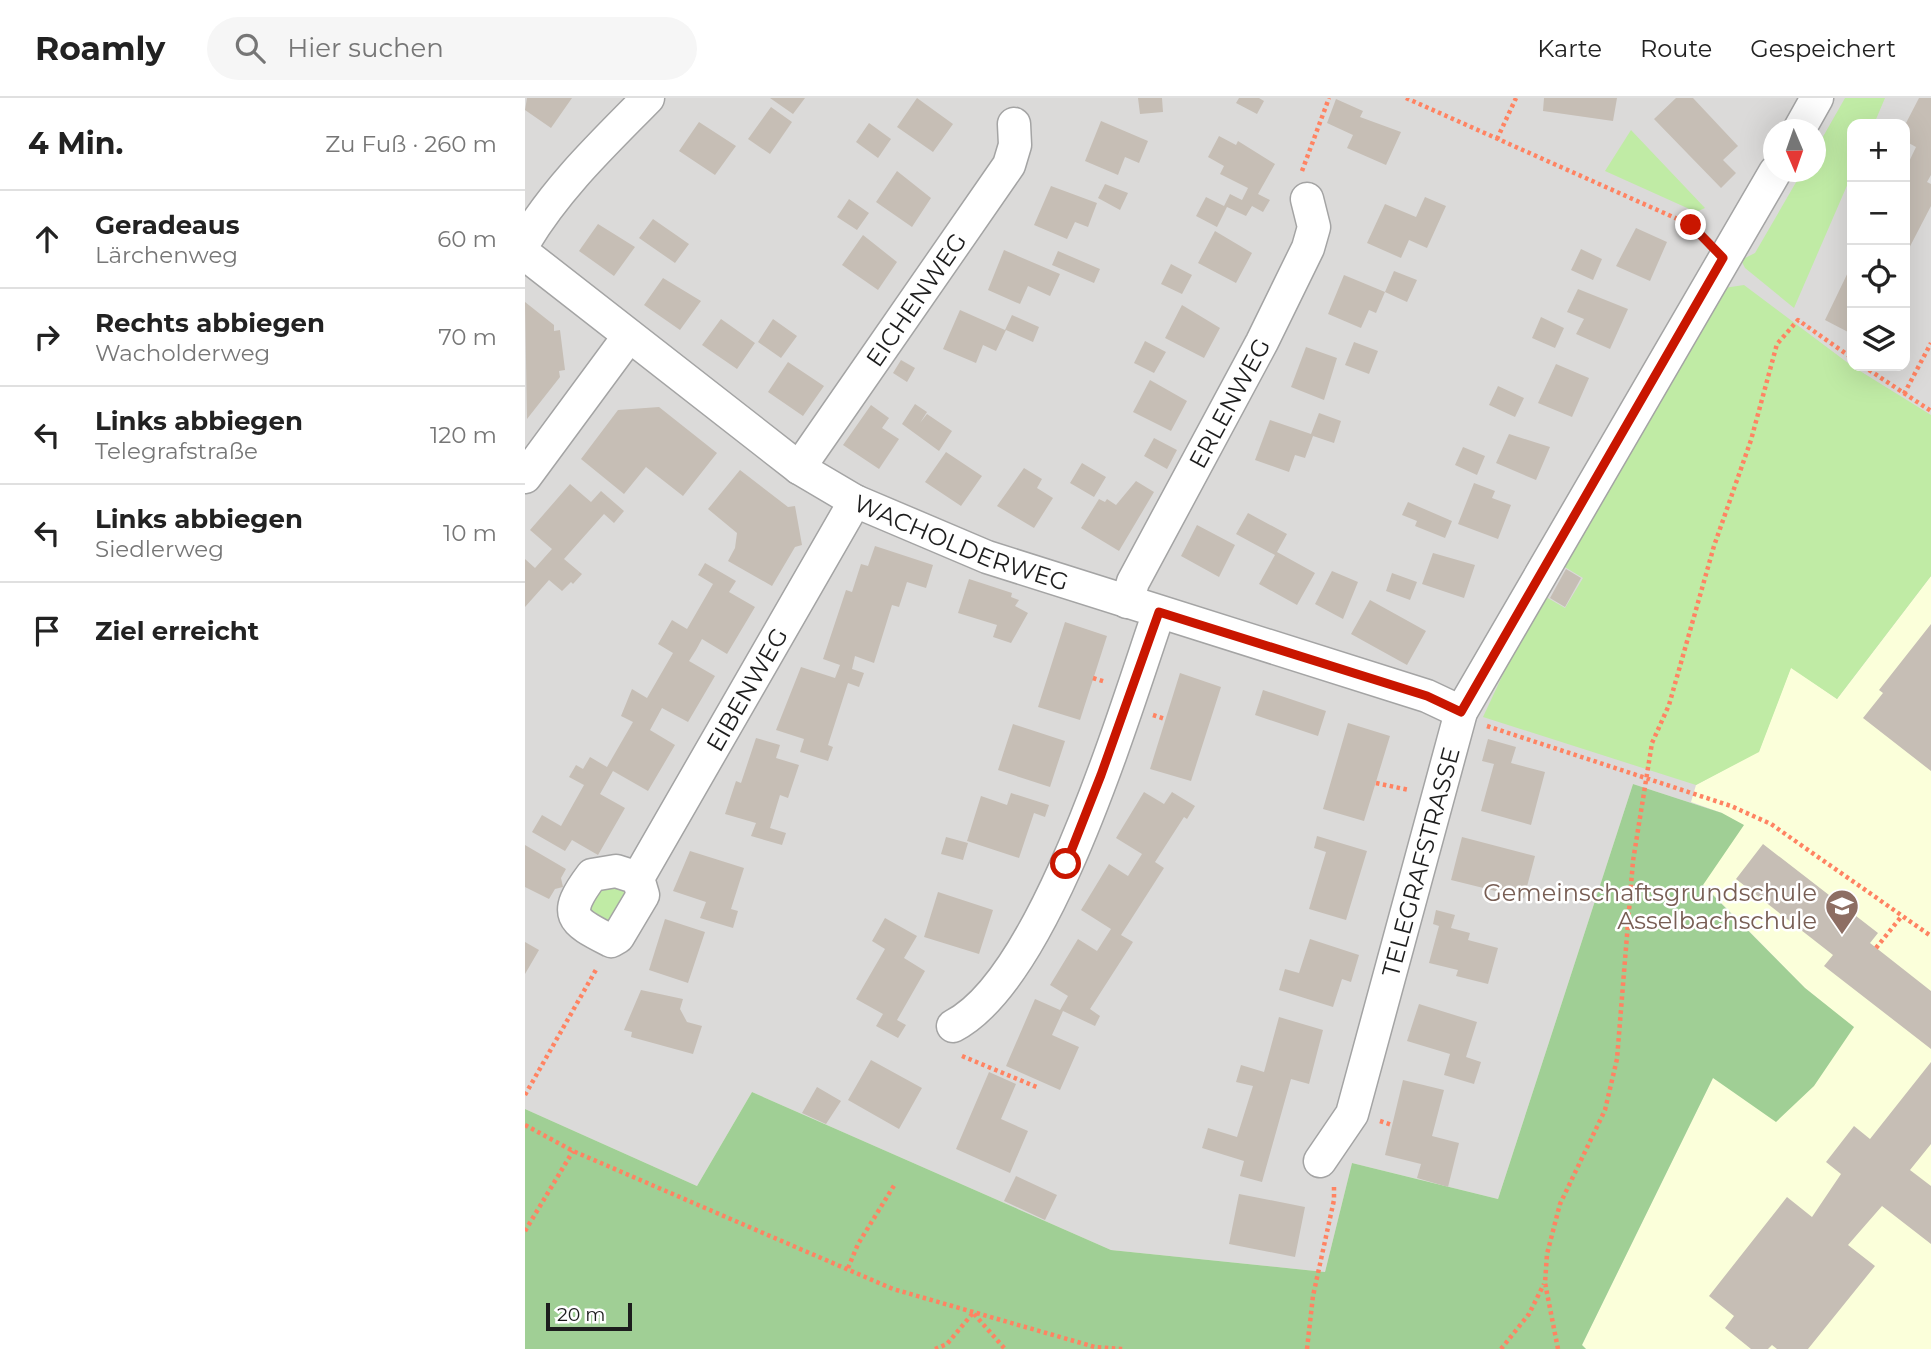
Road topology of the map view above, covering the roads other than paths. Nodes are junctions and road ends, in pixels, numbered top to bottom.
1 (648, 98) edge
2 (1818, 98) edge
3 (1806, 119) edge
4 (1014, 124) dead end
5 (1769, 182) edge
6 (1307, 199) road end
7 (525, 241) edge
8 (525, 254) edge
9 (629, 336) junction
10 (799, 468) junction
11 (525, 477) edge
12 (855, 501) junction
13 (1127, 602) junction
14 (1159, 612) junction
15 (1461, 712) junction
16 (638, 878) junction
17 (957, 1041) road end
18 (1320, 1161) dead end

1 - 7 street
2 - 3 street
4 - 10 street, EICHENWEG
5 - 15 street, TELEGRAFSTRASSE
6 - 13 street, ERLENWEG
8 - 9 street, WACHOLDERWEG
9 - 10 street, WACHOLDERWEG
9 - 11 street
10 - 12 street, WACHOLDERWEG
12 - 13 street, WACHOLDERWEG
12 - 16 street, EIBENWEG
13 - 14 street, WACHOLDERWEG
14 - 15 street, WACHOLDERWEG
14 - 17 street
15 - 18 street, TELEGRAFSTRASSE
16 - 16 street, EIBENWEG

